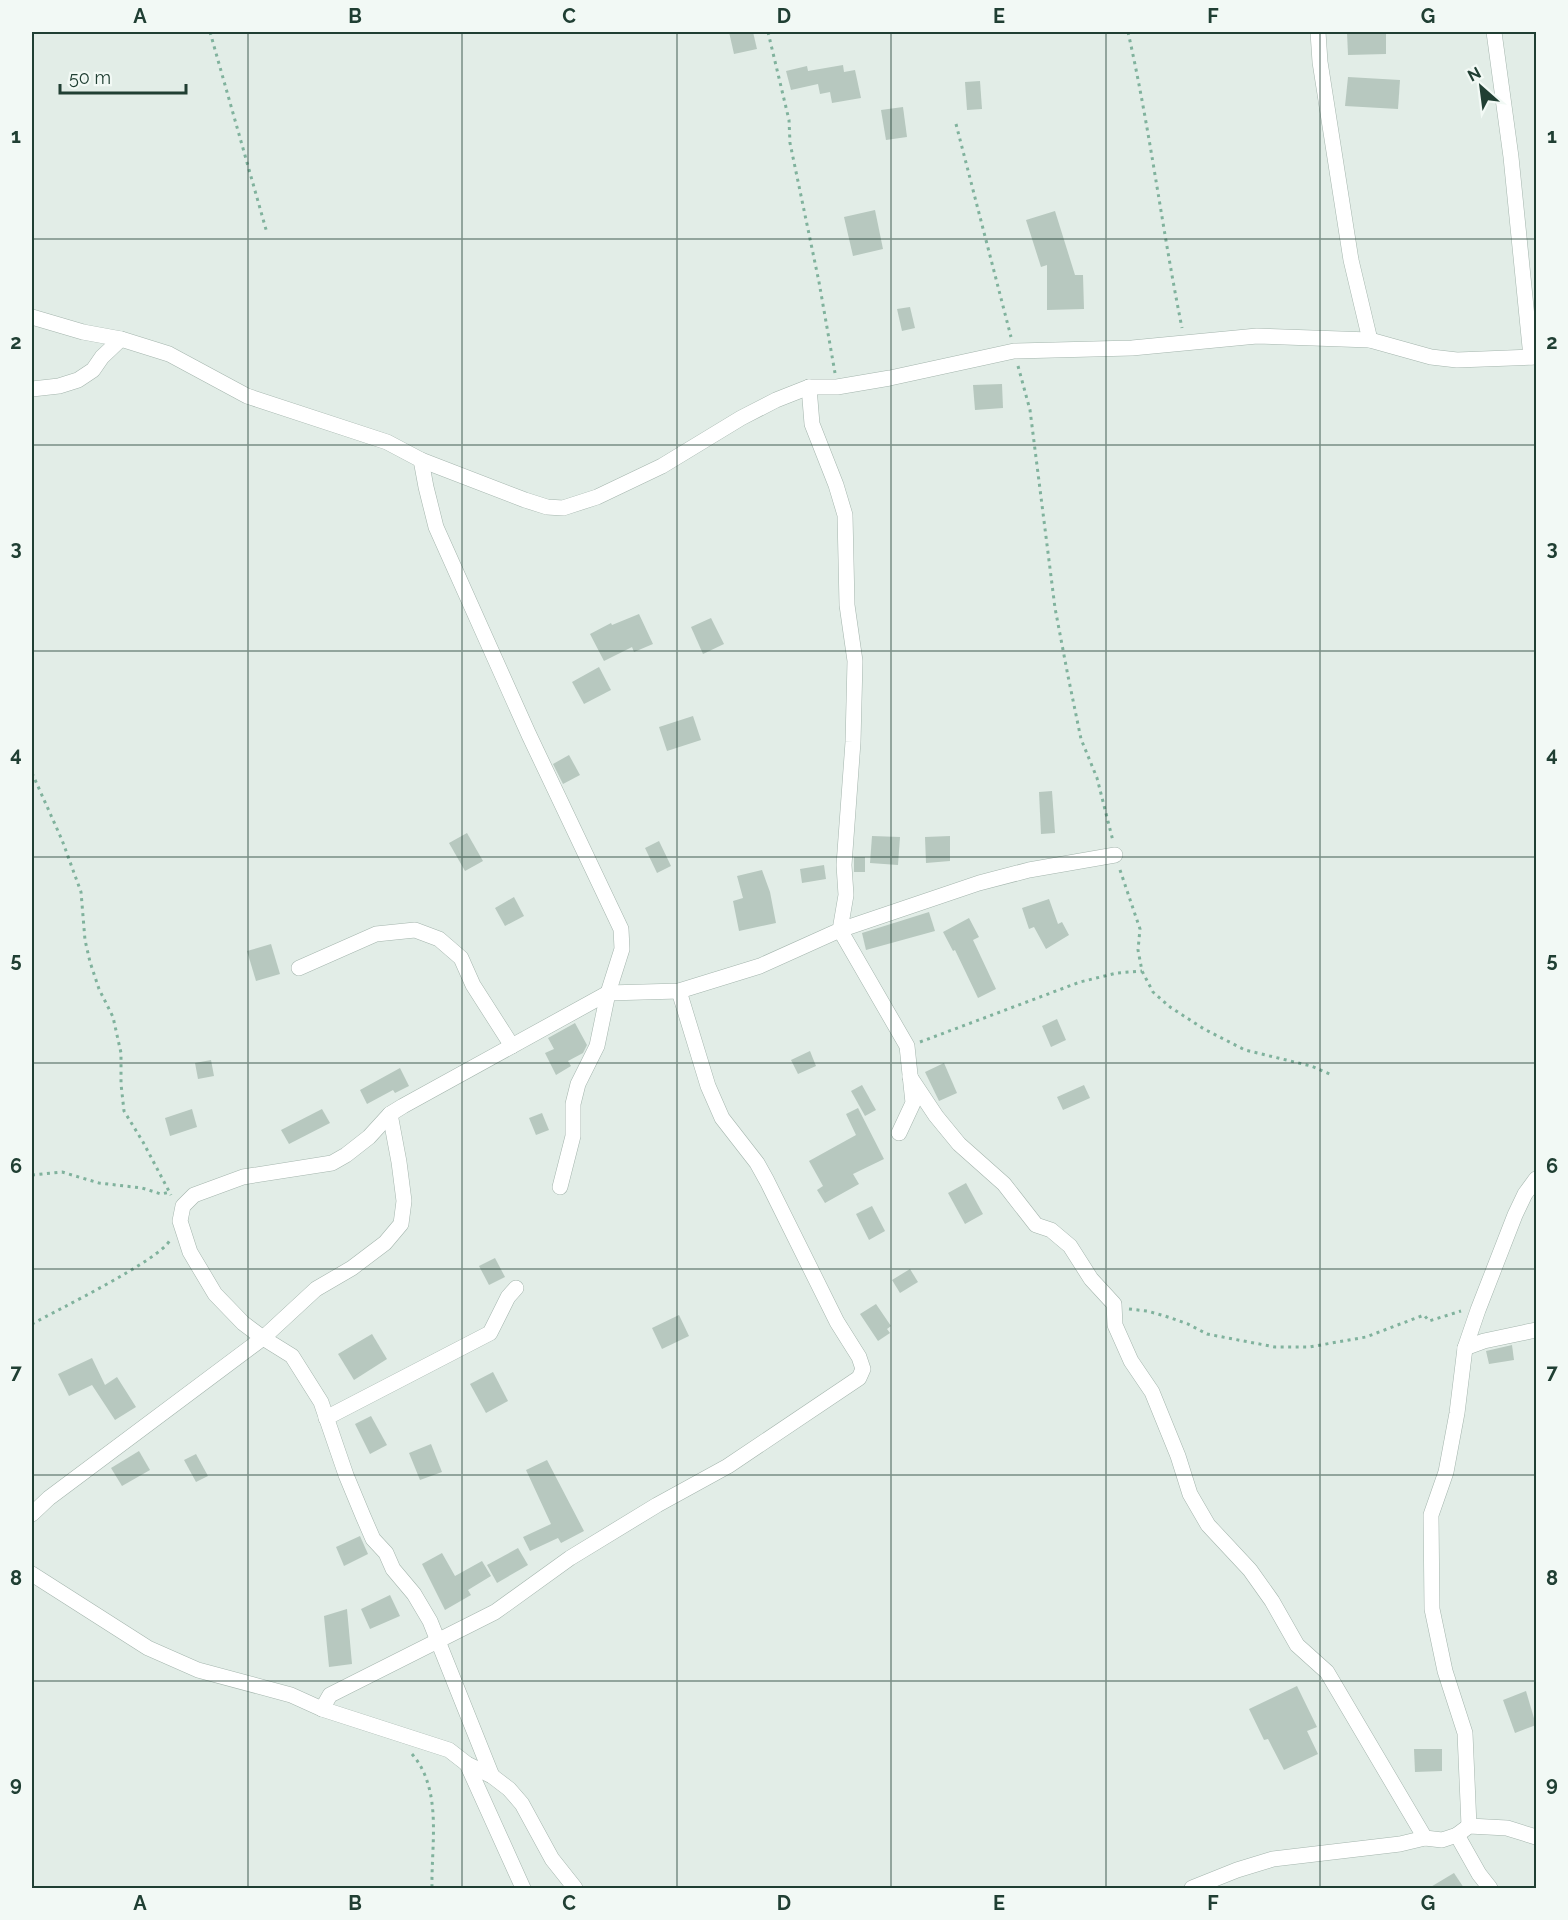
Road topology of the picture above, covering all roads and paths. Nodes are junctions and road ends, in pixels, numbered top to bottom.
1 (210, 32) edge
2 (768, 32) edge
3 (1128, 32) edge
4 (1318, 32) edge
5 (1494, 32) edge
6 (956, 124) dead end
7 (267, 233) dead end
8 (32, 317) edge
9 (121, 339) junction
10 (1370, 340) junction
11 (1183, 344) junction
12 (1014, 351) junction
13 (1534, 357) edge
14 (809, 387) junction
15 (837, 387) junction
16 (32, 389) edge
17 (421, 460) junction
18 (32, 773) edge
19 (1115, 855) junction
20 (840, 930) junction
21 (299, 968) dead end
22 (1142, 971) junction
23 (679, 991) junction
24 (608, 993) junction
25 (512, 1046) junction
26 (907, 1046) junction
27 (1332, 1075) dead end
28 (910, 1077) junction
29 (390, 1114) junction
30 (899, 1133) dead end
31 (32, 1175) edge
32 (1536, 1179) edge
33 (560, 1187) dead end
34 (171, 1192) junction
35 (172, 1202) dead end
36 (173, 1232) dead end
37 (516, 1288) dead end
38 (1114, 1305) junction
39 (1478, 1310) junction
40 (32, 1324) edge
41 (1536, 1330) edge
42 (263, 1338) junction
43 (1465, 1348) junction
44 (327, 1418) junction
45 (32, 1514) edge
46 (32, 1574) edge
47 (436, 1640) junction
48 (322, 1709) junction
49 (411, 1753) dead end
50 (467, 1764) junction
51 (492, 1776) junction
52 (1463, 1831) junction
53 (1536, 1837) edge
54 (1425, 1838) junction
55 (432, 1888) edge
56 (523, 1888) edge
57 (575, 1888) edge
58 (1192, 1888) edge
59 (1490, 1888) edge

1 - 7 path
2 - 15 path
3 - 11 path
4 - 10 street
5 - 13 street
6 - 12 path
8 - 9 street
9 - 16 street
9 - 17 street
10 - 11 street
10 - 13 street
11 - 12 street
12 - 15 street
12 - 19 path
14 - 15 street
14 - 17 street
14 - 20 street
17 - 24 street
18 - 34 path
19 - 20 street
19 - 22 path
20 - 23 street
20 - 26 street
21 - 25 street
22 - 26 path
22 - 27 path
23 - 24 street
23 - 47 street
24 - 25 street
24 - 33 street
25 - 29 street
26 - 28 street
28 - 30 street
28 - 38 street
29 - 42 street
29 - 42 street
31 - 34 path
32 - 39 street
34 - 35 path
36 - 40 path
37 - 44 street
38 - 39 path
38 - 54 street
39 - 43 street
41 - 43 street
42 - 44 street
42 - 45 street
43 - 52 street
44 - 47 street
46 - 48 street
47 - 48 street
47 - 51 street
48 - 50 street
49 - 55 path
50 - 51 street
50 - 56 street
51 - 57 street
52 - 53 street
52 - 54 street
52 - 59 street
54 - 58 street

